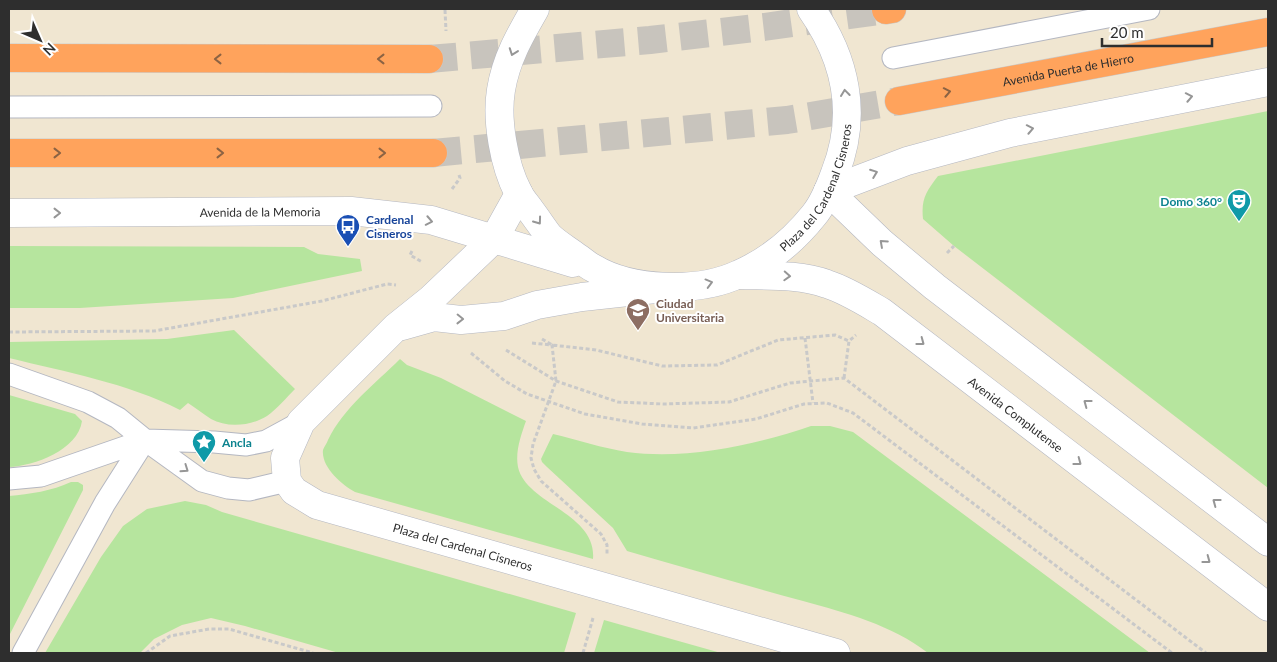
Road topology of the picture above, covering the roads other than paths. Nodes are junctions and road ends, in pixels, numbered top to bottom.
1 (536, 9) edge
2 (811, 9) edge
3 (1149, 9) edge
4 (1268, 32) edge
5 (9, 58) edge
6 (893, 58) dead end
7 (429, 59) tunnel mouth
8 (1268, 82) edge
9 (899, 101) tunnel mouth
10 (432, 106) dead end
11 (9, 107) edge
12 (9, 153) edge
13 (433, 153) tunnel mouth
14 (828, 191) junction
15 (519, 194) junction
16 (9, 213) edge
17 (494, 239) junction
18 (594, 269) junction
19 (739, 275) junction
20 (666, 287) junction
21 (396, 327) junction
22 (9, 374) edge
23 (301, 422) junction
24 (145, 440) junction
25 (9, 479) edge
26 (287, 481) junction
27 (1268, 542) edge
28 (1268, 607) edge
29 (23, 653) edge
30 (836, 653) edge

1 -> 15 street, Plaza del Cardenal Cisneros
14 -> 2 street, Plaza del Cardenal Cisneros
3 - 6 lane
9 -> 4 highway, Avenida Puerta de Hierro
7 -> 5 highway
14 -> 8 street
10 - 11 lane
12 -> 13 highway
14 - 19 street, Plaza del Cardenal Cisneros
27 -> 14 street
15 - 17 street, Plaza del Cardenal Cisneros
15 -> 18 street, Plaza del Cardenal Cisneros
16 -> 17 street, Avenida de la Memoria
17 - 18 street, Avenida de la Memoria
17 - 21 street, Plaza del Cardenal Cisneros
18 - 20 street, Plaza del Cardenal Cisneros
20 -> 19 street, Plaza del Cardenal Cisneros
19 -> 28 street, Avenida Complutense
21 -> 20 street, Plaza del Cardenal Cisneros
21 - 23 street, Plaza del Cardenal Cisneros
22 - 24 lane
23 - 24 lane
23 - 26 street, Plaza del Cardenal Cisneros
24 - 25 lane
24 -> 26 lane
24 - 29 lane
26 - 30 street, Plaza del Cardenal Cisneros

